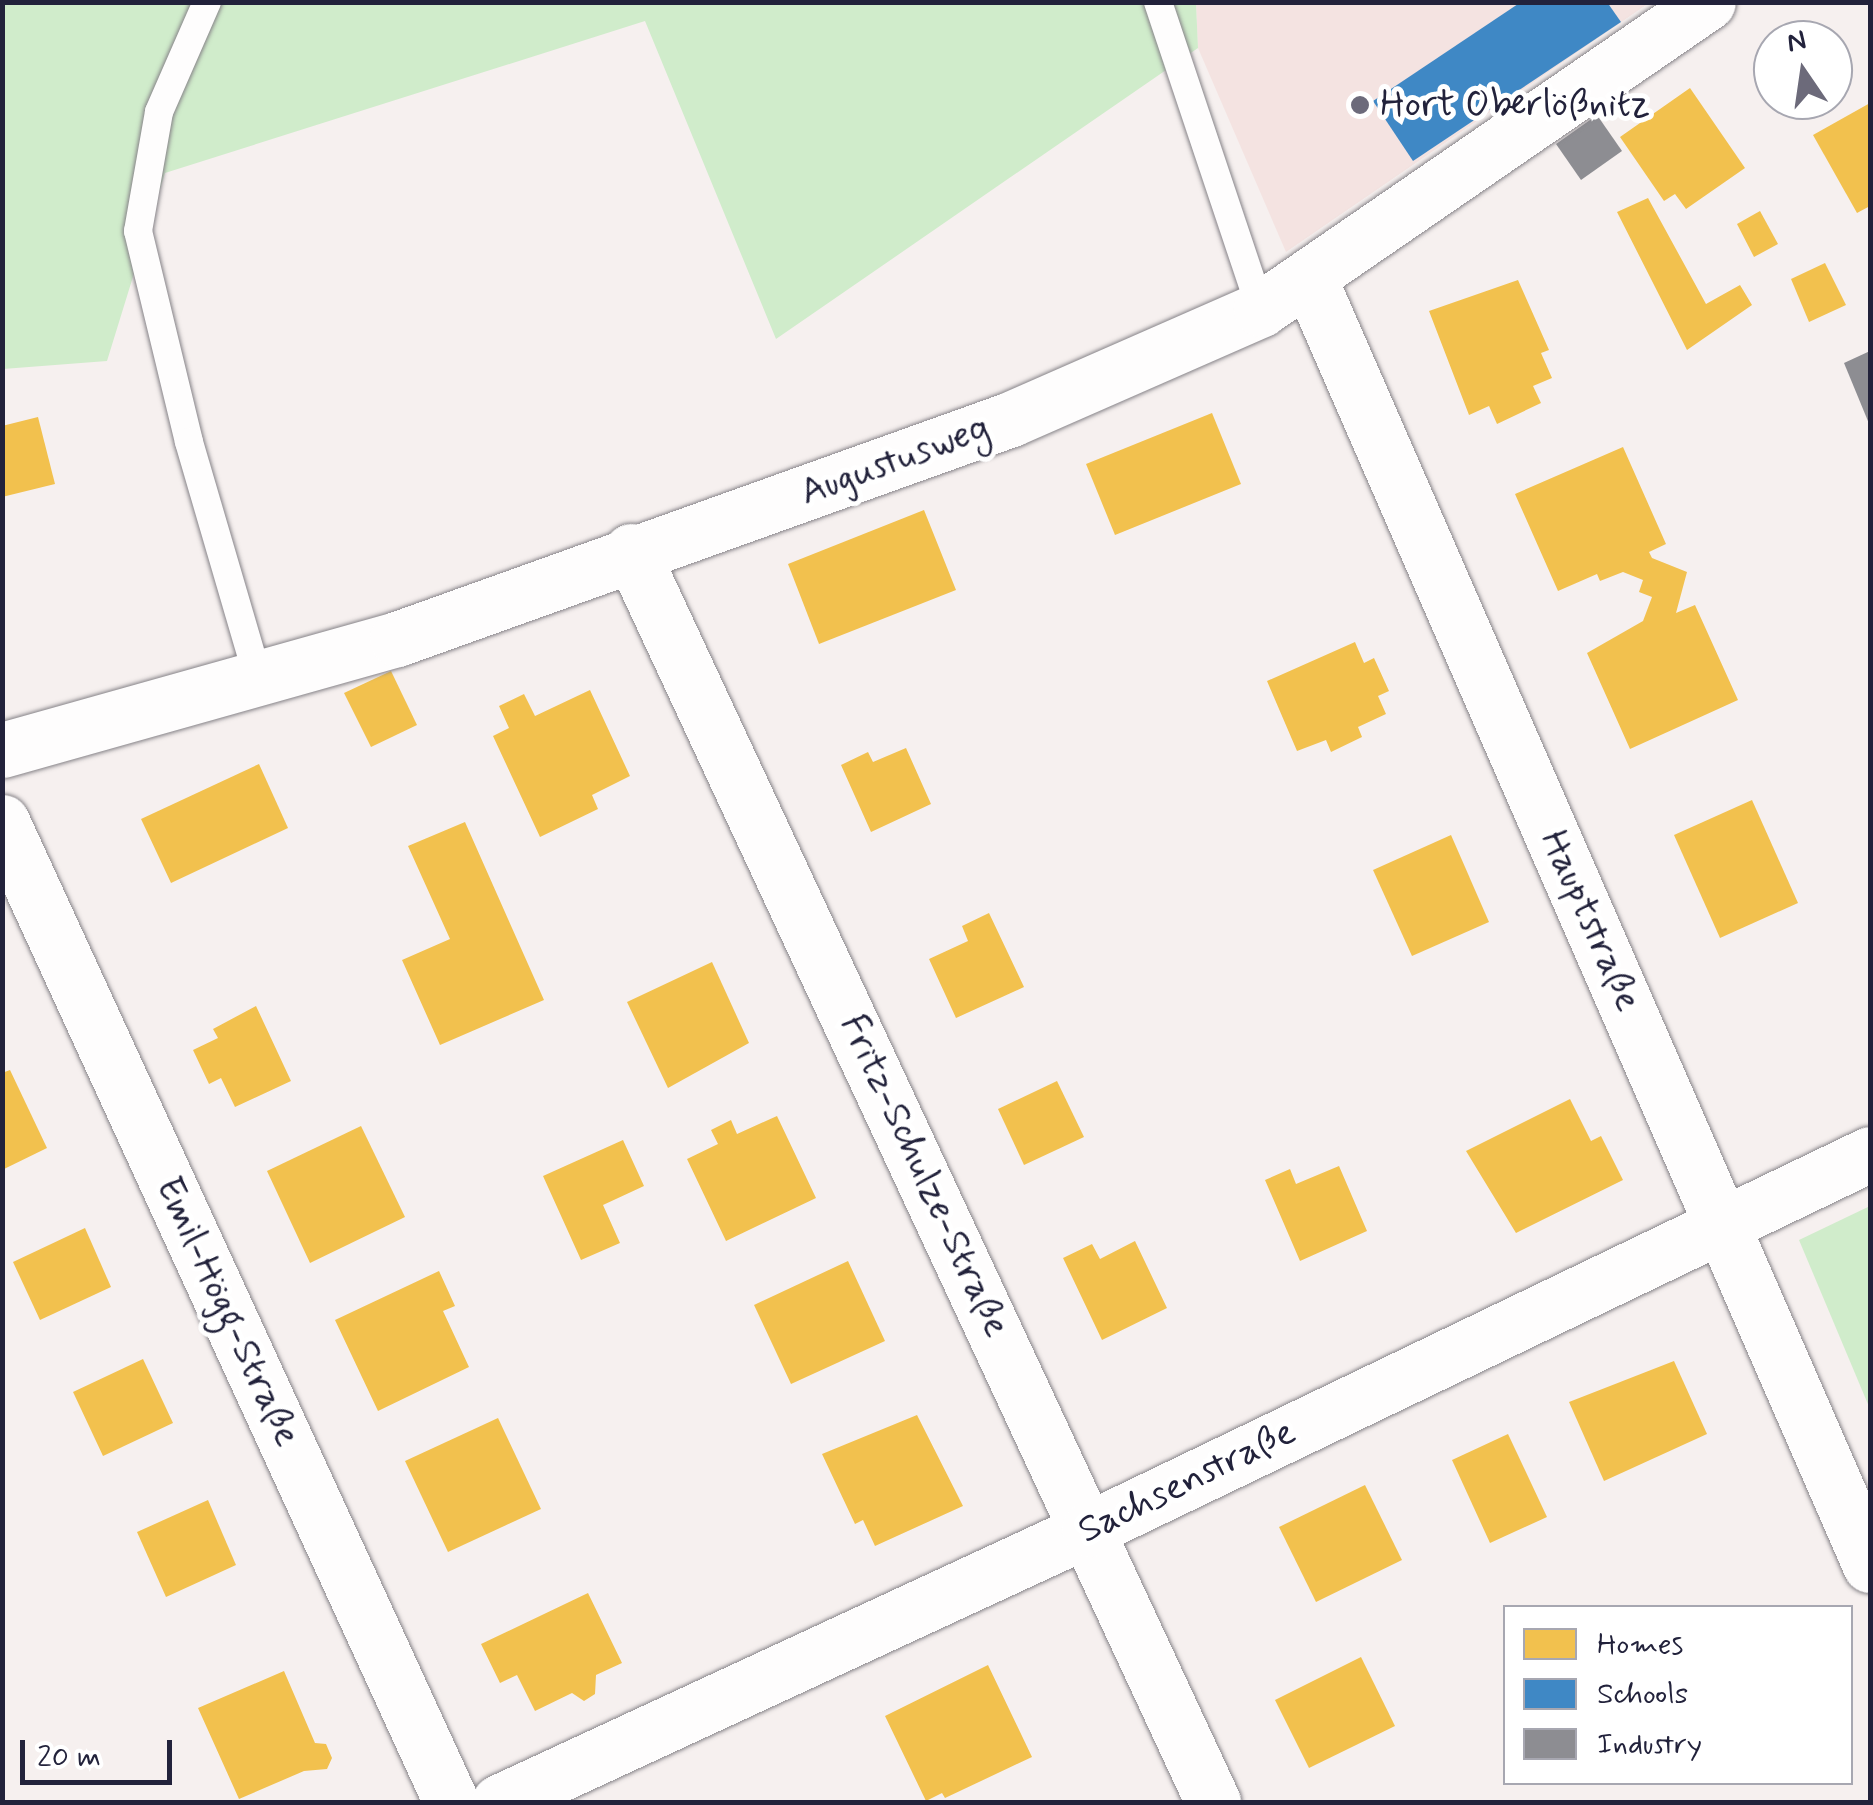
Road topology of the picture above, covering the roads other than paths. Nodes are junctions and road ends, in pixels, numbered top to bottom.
1 (207, 2) edge
2 (1158, 2) edge
3 (1708, 2) edge
4 (1309, 278) junction
5 (1261, 309) junction
6 (631, 552) junction
7 (258, 678) junction
8 (2, 750) edge
9 (2, 822) edge
10 (1870, 1154) edge
11 (1723, 1225) junction
12 (1089, 1529) junction
13 (1870, 1565) edge
14 (451, 1802) edge
15 (499, 1802) edge
16 (1212, 1802) edge

1 - 7 lane
2 - 5 lane
3 - 4 street, Augustusweg
4 - 5 street, Augustusweg
4 - 11 street, Hauptstraße
5 - 6 street, Augustusweg
6 - 7 street, Augustusweg
6 - 12 street, Fritz-Schulze-Straße
7 - 8 street, Augustusweg
9 - 14 street, Emil-Högg-Straße
10 - 11 street, Sachsenstraße
11 - 12 street, Sachsenstraße
11 - 13 street, Hauptstraße
12 - 15 street, Sachsenstraße
12 - 16 street, Fritz-Schulze-Straße

